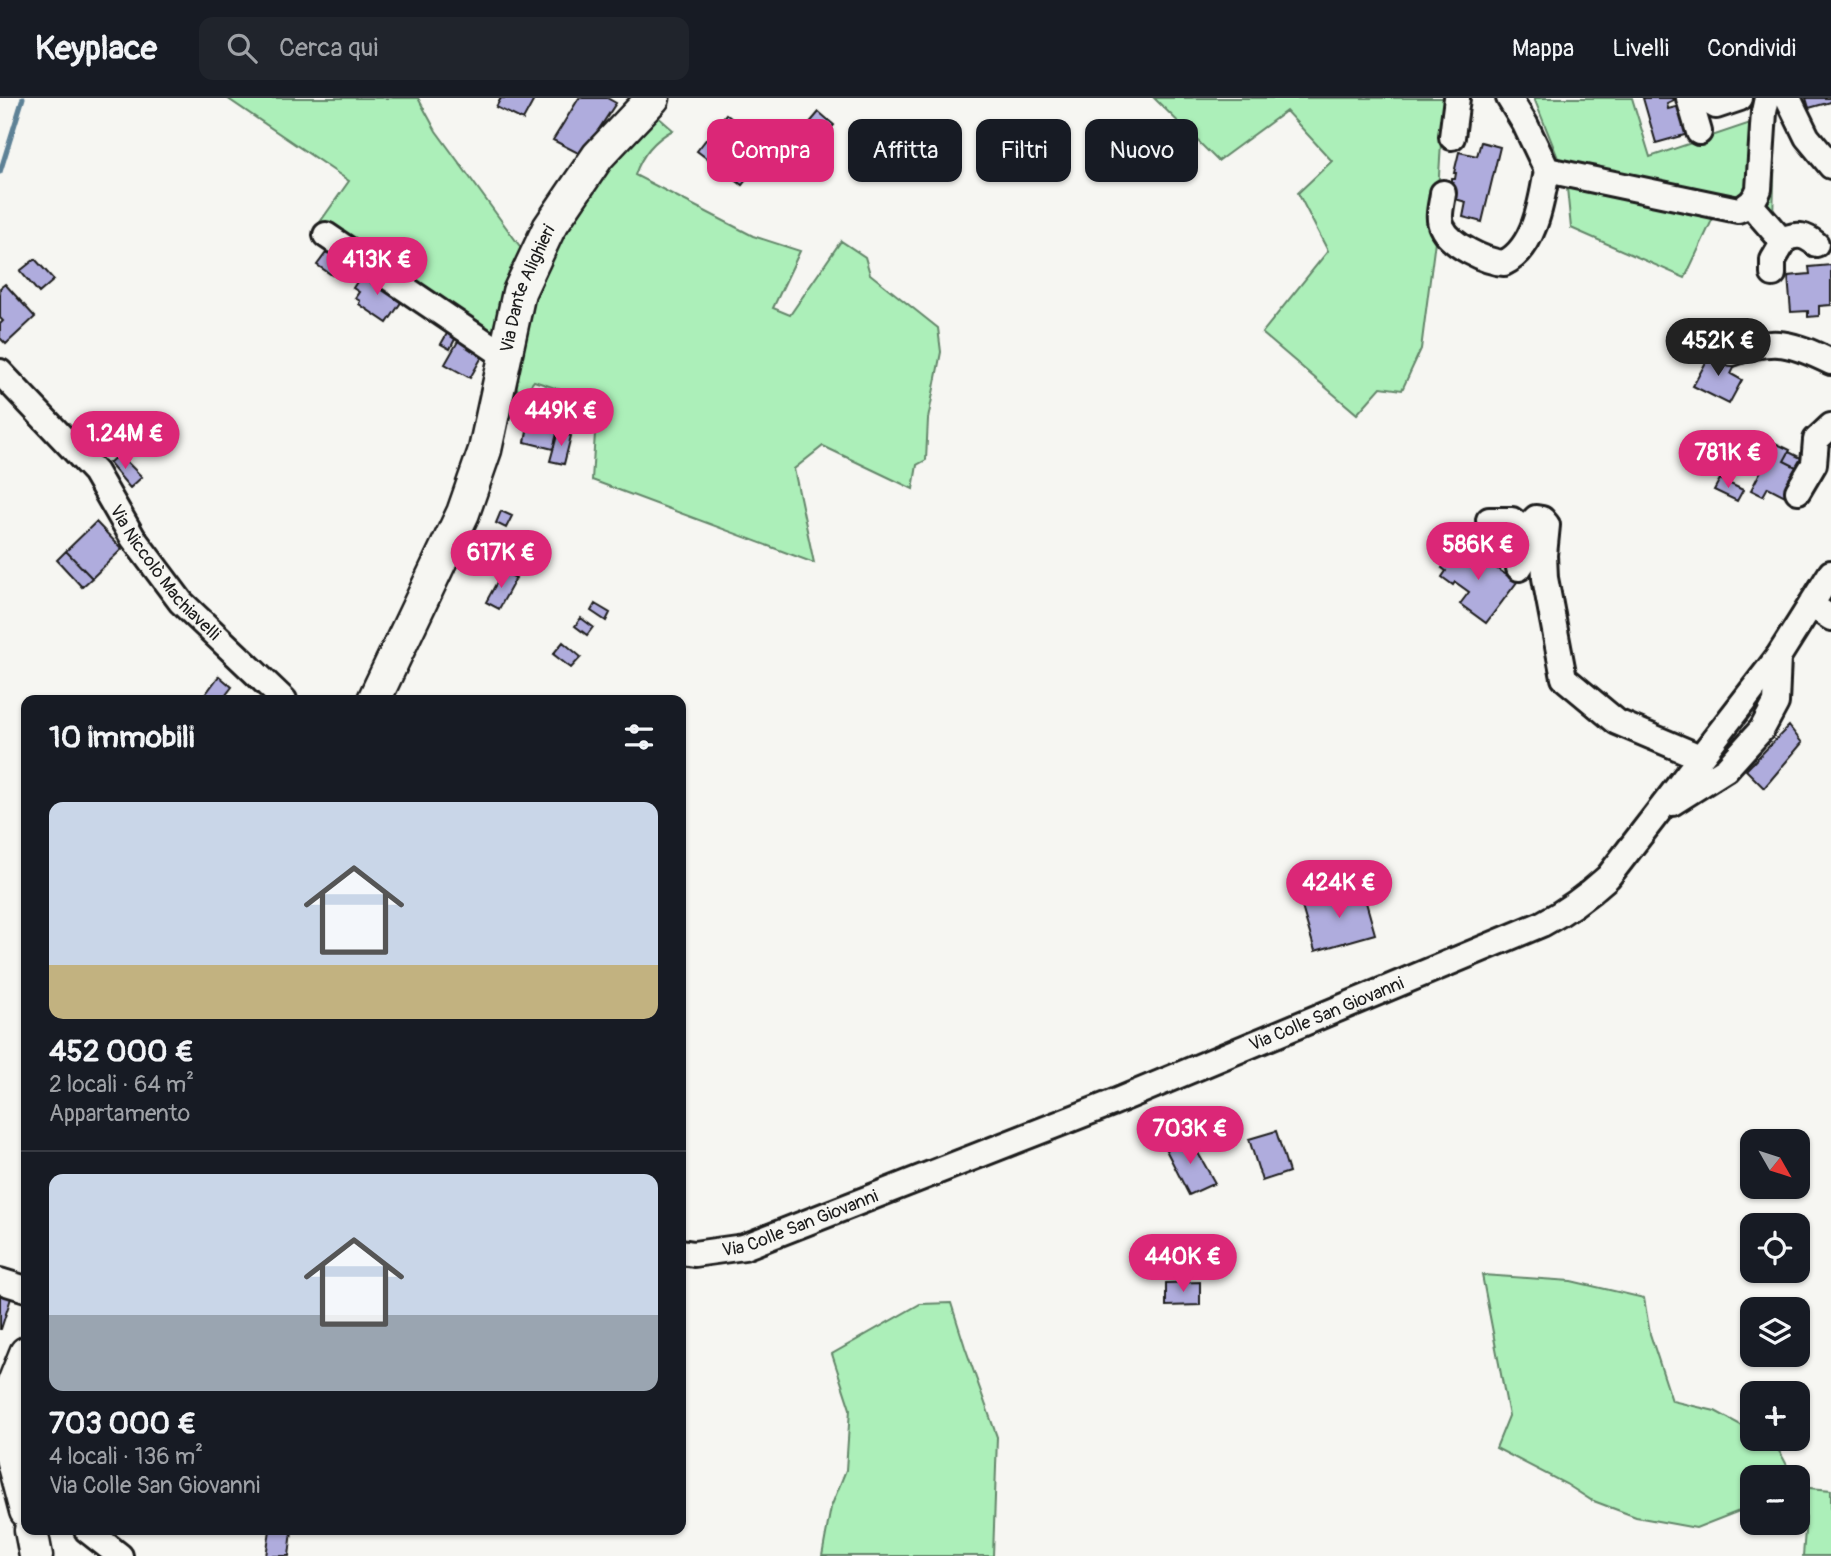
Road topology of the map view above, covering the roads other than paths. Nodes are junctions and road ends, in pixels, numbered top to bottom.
1 (653, 98) edge
2 (1457, 98) edge
3 (1509, 98) edge
4 (1689, 98) edge
5 (1707, 98) edge
6 (1740, 98) edge
7 (1768, 98) edge
8 (1788, 98) edge
9 (1699, 132) dead end
10 (1452, 137) dead end
11 (1831, 166) edge
12 (1547, 170) junction
13 (1443, 193) dead end
14 (1750, 204) junction
15 (326, 235) dead end
16 (1783, 242) junction
17 (1816, 244) dead end
18 (1773, 274) dead end
19 (1732, 353) dead end
20 (505, 356) junction
21 (1831, 362) edge
22 (0, 372) edge
23 (1831, 426) edge
24 (1798, 491) dead end
25 (1489, 520) dead end
26 (1524, 530) junction
27 (1519, 568) dead end
28 (1831, 573) edge
29 (1821, 611) edge
30 (1779, 657) junction
31 (280, 695) edge
32 (376, 695) edge
33 (1700, 757) junction
34 (1656, 812) junction
35 (686, 1253) edge
36 (0, 1281) edge
37 (21, 1287) edge
38 (21, 1365) edge
39 (13, 1383) edge
40 (21, 1492) edge
41 (32, 1535) edge
42 (93, 1535) edge
43 (36, 1556) edge
44 (120, 1556) edge

1 - 20 main road, Via Dante Alighieri
2 - 10 street
3 - 12 street
4 - 9 street
5 - 6 street
7 - 14 street
8 - 11 street
12 - 13 street
12 - 14 street
14 - 16 street
15 - 20 street
16 - 17 street
16 - 18 street
19 - 21 street
20 - 32 main road, Via Dante Alighieri
22 - 31 street, Via Niccolò Machiavelli
23 - 24 street
25 - 26 street
26 - 27 street
26 - 33 street
28 - 29 street, Via Colle San Giovanni
29 - 30 street, Via Colle San Giovanni
30 - 33 street, Via Colle San Giovanni
30 - 34 street
33 - 34 street, Via Colle San Giovanni
34 - 35 street, Via Colle San Giovanni
36 - 37 street
38 - 39 main road
39 - 40 main road
41 - 43 main road
42 - 44 street

